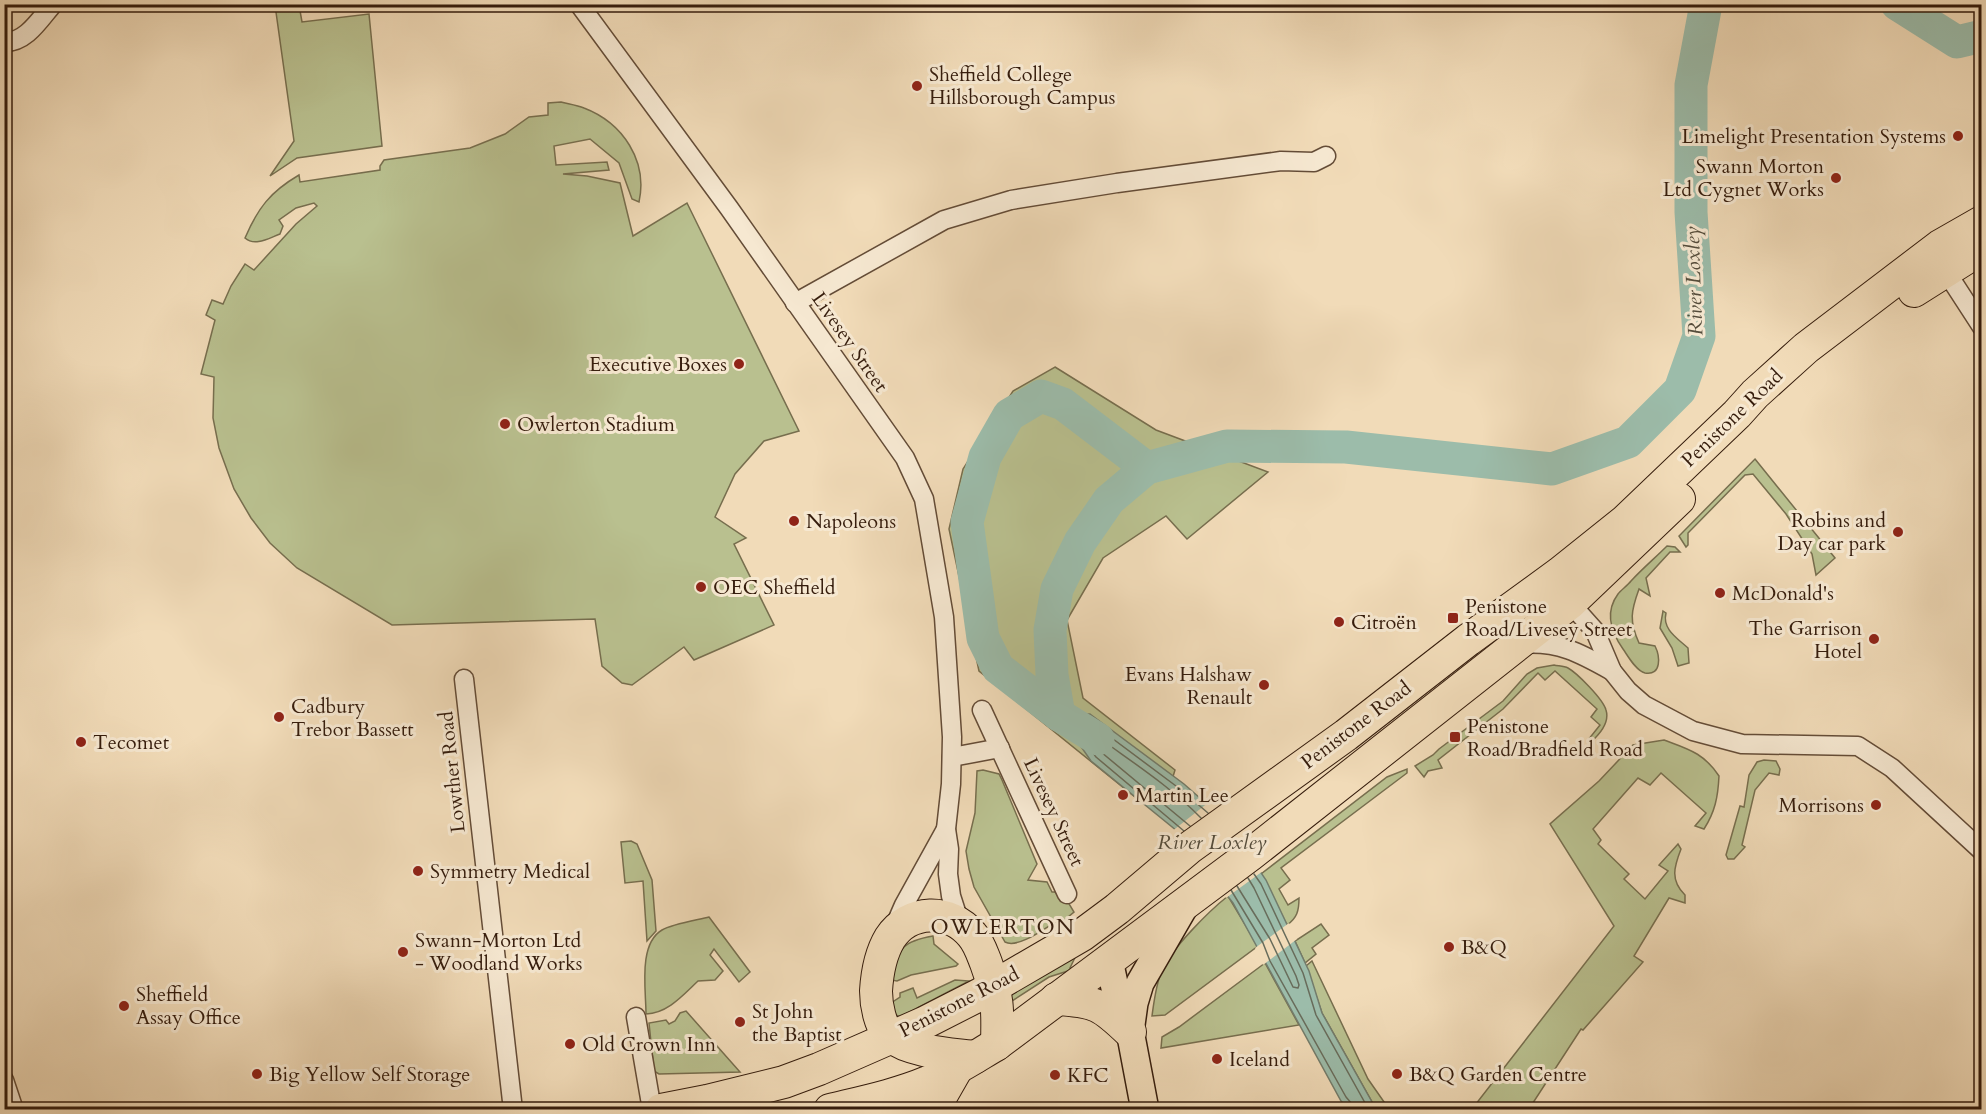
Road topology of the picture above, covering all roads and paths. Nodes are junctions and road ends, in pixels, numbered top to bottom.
1 (53, 4) edge
2 (579, 4) edge
3 (4, 42) edge
4 (1326, 156) dead end
5 (1982, 222) edge
6 (1982, 248) edge
7 (1946, 270) junction
8 (795, 303) junction
9 (1982, 327) edge
10 (1570, 603) junction
11 (1507, 632) junction
12 (1612, 671) junction
13 (464, 679) dead end
14 (982, 710) dead end
15 (1000, 748) junction
16 (952, 757) junction
17 (946, 829) junction
18 (1982, 851) edge
19 (1067, 894) dead end
20 (1186, 903) junction
21 (1117, 909) junction
22 (960, 924) junction
23 (890, 938) junction
24 (1109, 960) junction
25 (995, 986) junction
26 (1056, 999) junction
27 (636, 1017) dead end
28 (1130, 1032) junction
29 (891, 1037) junction
30 (976, 1056) junction
31 (4, 1080) edge
32 (784, 1082) junction
33 (884, 1104) edge
34 (14, 1110) edge
35 (513, 1110) edge
36 (652, 1110) edge
37 (661, 1110) edge
38 (830, 1110) edge
39 (933, 1110) edge
40 (1145, 1110) edge

1 - 3 street
2 - 8 street, Livesey Street
4 - 8 street
5 - 11 highway, Penistone Road
6 - 7 highway, Penistone Road
7 - 9 street
7 - 10 highway, Penistone Road
8 - 16 street, Livesey Street
10 - 11 highway
10 - 12 street
11 - 12 street
11 - 20 highway, Penistone Road
11 - 21 highway, Penistone Road
12 - 18 street
13 - 35 street, Lowther Road
14 - 15 street, Livesey Street
15 - 16 street, Livesey Street
15 - 19 street, Livesey Street
16 - 17 street, Livesey Street
17 - 22 street, Livesey Street
17 - 23 street, Livesey Street
20 - 24 highway, Penistone Road
20 - 28 main road
21 - 24 highway
21 - 25 highway, Penistone Road
22 - 23 highway
22 - 25 highway
23 - 29 highway
24 - 26 highway, Penistone Road
24 - 28 main road
25 - 29 highway, Penistone Road
25 - 30 highway
26 - 28 highway
26 - 30 highway, Penistone Road
27 - 36 street
28 - 40 main road
29 - 30 highway
29 - 32 highway, Penistone Road
30 - 33 highway, Penistone Road
30 - 39 highway
31 - 34 street
32 - 33 highway
32 - 37 highway, Penistone Road
33 - 38 highway, Penistone Road

